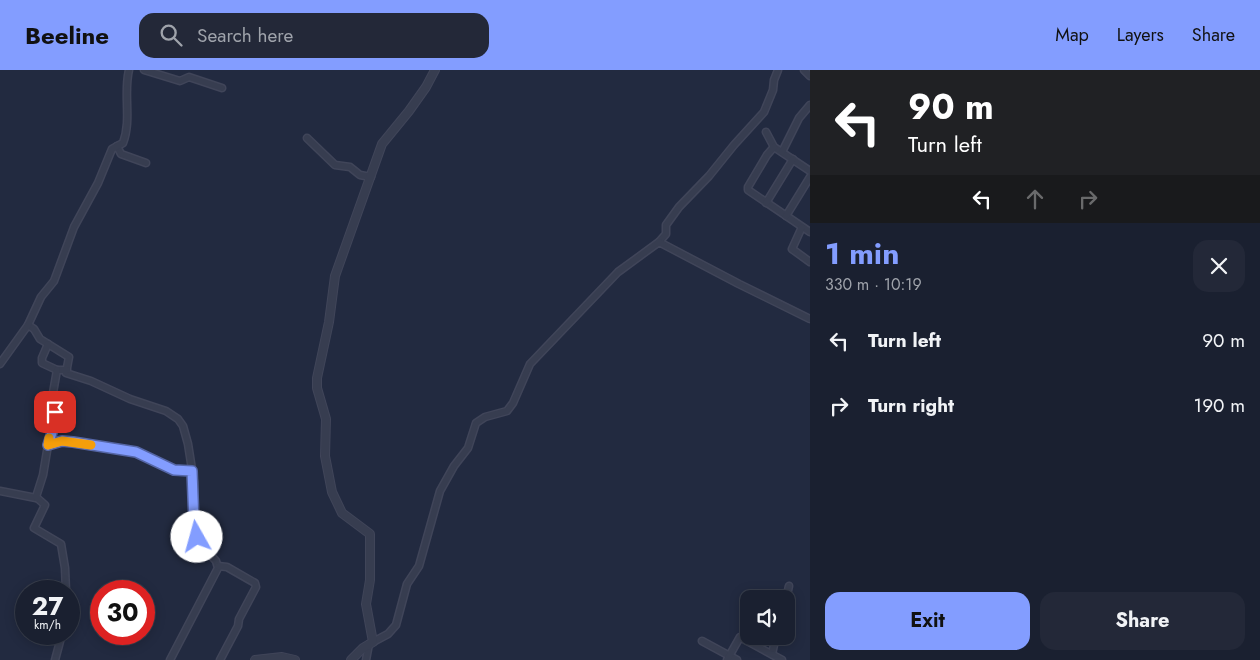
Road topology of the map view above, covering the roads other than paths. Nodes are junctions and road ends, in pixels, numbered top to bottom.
1 (130, 70) edge
2 (144, 70) edge
3 (434, 70) edge
4 (778, 70) edge
5 (222, 88) dead end
6 (810, 98) edge
7 (810, 105) edge
8 (799, 118) junction
9 (766, 132) dead end
10 (308, 138) dead end
11 (117, 146) junction
12 (774, 147) junction
13 (782, 152) junction
14 (793, 159) junction
15 (146, 163) dead end
16 (810, 171) edge
17 (371, 177) junction
18 (810, 177) edge
19 (766, 203) junction
20 (786, 216) junction
21 (807, 228) edge
22 (659, 242) junction
23 (810, 262) edge
24 (810, 319) edge
25 (28, 325) junction
26 (48, 344) junction
27 (0, 364) edge
28 (57, 370) junction
29 (67, 370) junction
30 (48, 445) junction
31 (192, 471) junction
32 (0, 490) edge
33 (36, 498) junction
34 (218, 566) junction
35 (66, 580) edge
36 (789, 586) dead end
37 (788, 590) edge
38 (702, 641) dead end
39 (371, 643) junction
40 (59, 645) edge
41 (774, 645) edge
42 (772, 654) junction
43 (728, 658) edge
44 (55, 660) edge
45 (170, 660) edge
46 (220, 660) edge
47 (256, 660) edge
48 (295, 660) edge
49 (351, 660) edge
50 (366, 660) edge
51 (737, 660) edge
52 (782, 660) edge

1 - 11 street
2 - 5 street
3 - 17 street
4 - 22 street
6 - 8 street
7 - 8 street
8 - 13 street
9 - 12 street
10 - 17 street
11 - 15 street
11 - 25 street
12 - 13 street
12 - 19 street
13 - 14 street
14 - 16 street
14 - 19 street
17 - 39 street
18 - 20 street
19 - 20 street
20 - 21 street
21 - 23 street
22 - 24 street
22 - 39 street
25 - 26 street
25 - 27 street
26 - 28 street
26 - 29 street
28 - 29 street
28 - 30 street
29 - 31 street
30 - 31 street
30 - 33 street
31 - 34 street
32 - 33 street
33 - 35 street
34 - 45 street
34 - 46 street
36 - 37 street
38 - 43 street
39 - 49 street
39 - 50 street
40 - 44 street
41 - 42 street
42 - 43 street
42 - 52 street
43 - 51 street
47 - 48 street

